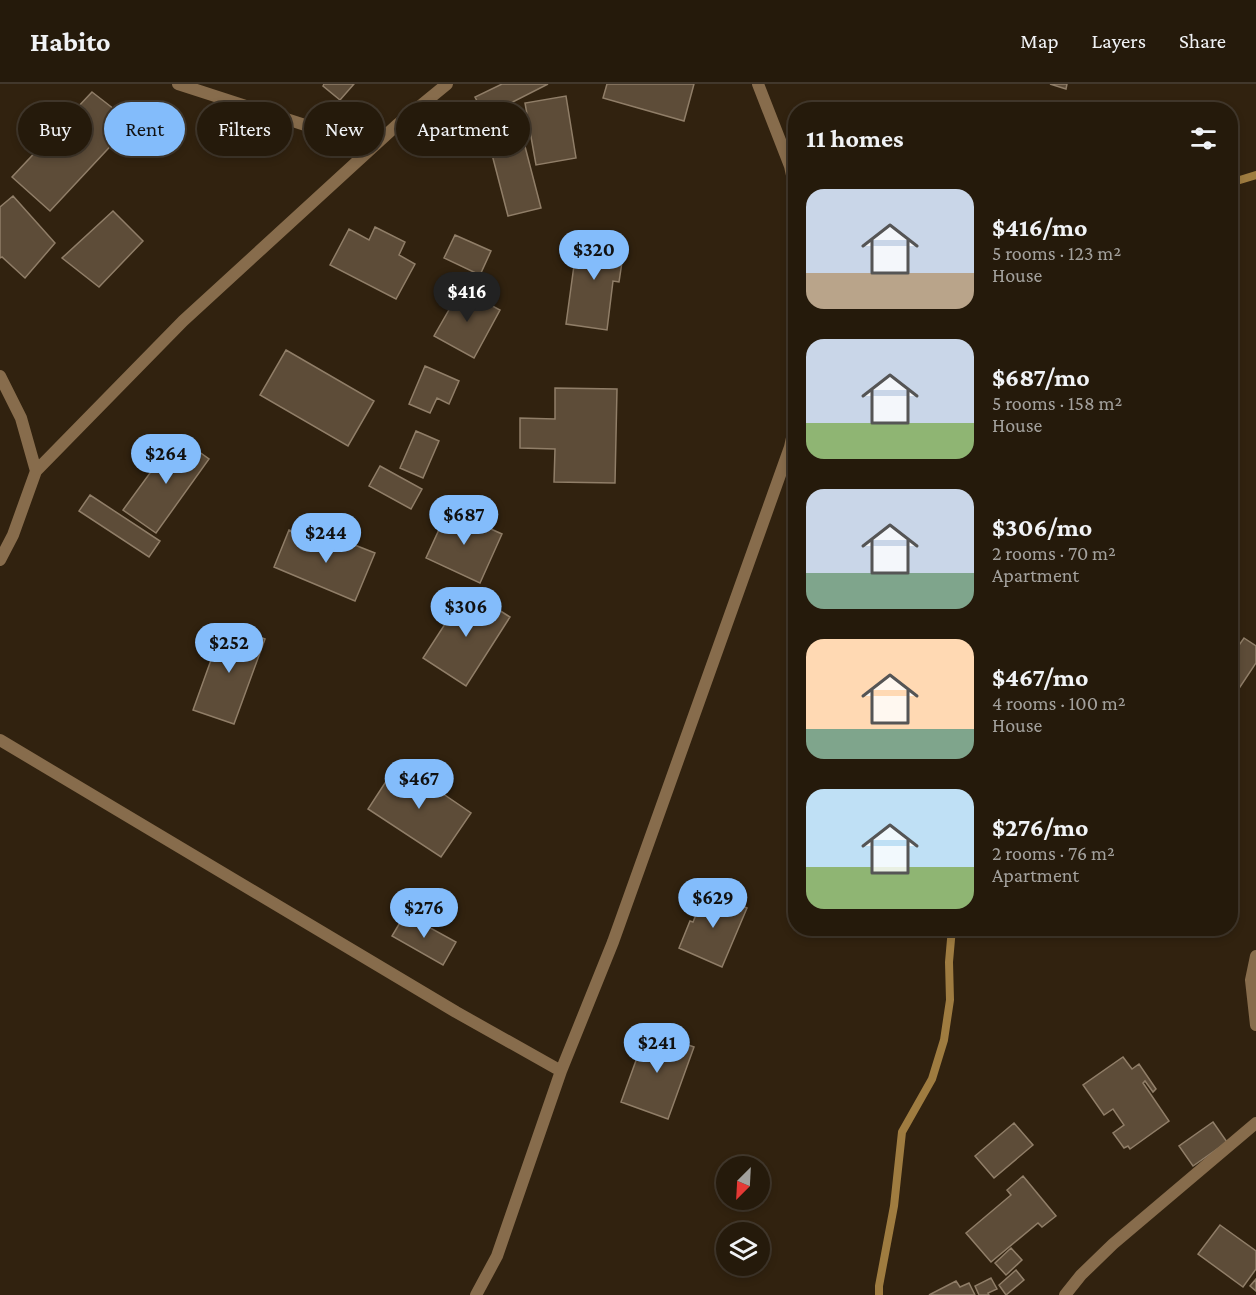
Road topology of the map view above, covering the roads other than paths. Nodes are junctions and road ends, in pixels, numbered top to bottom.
1 (178, 84) edge
2 (447, 84) edge
3 (758, 84) edge
4 (304, 125) edge
5 (384, 138) edge
6 (363, 156) edge
7 (788, 161) edge
8 (0, 376) edge
9 (788, 453) edge
10 (36, 471) junction
11 (0, 560) edge
12 (0, 740) edge
13 (1256, 956) edge
14 (1256, 1025) edge
15 (561, 1071) junction
16 (1256, 1124) edge
17 (476, 1295) edge
18 (1065, 1295) edge

1 - 4 street
2 - 5 street
3 - 7 street
6 - 10 street
8 - 10 street
9 - 15 street
10 - 11 street
12 - 15 street
13 - 14 street
15 - 17 street
16 - 18 street

